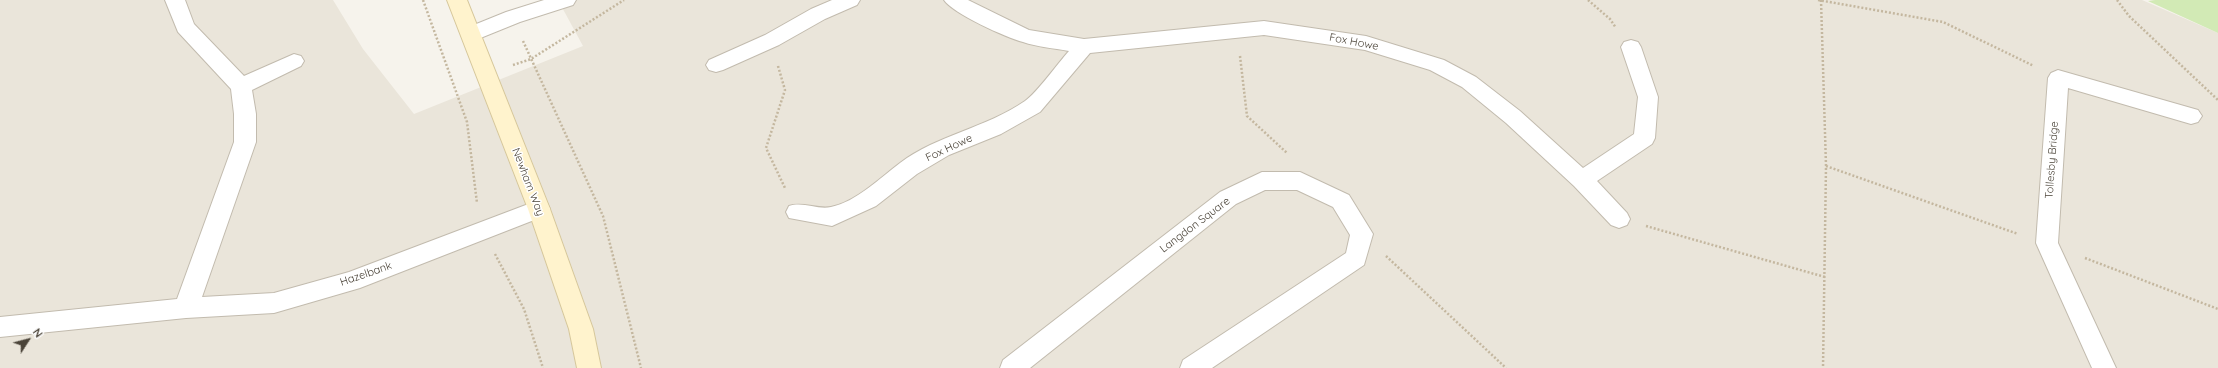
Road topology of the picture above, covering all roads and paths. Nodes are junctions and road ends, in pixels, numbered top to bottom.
1 (175, 0) edge
2 (423, 0) edge
3 (456, 0) edge
4 (566, 0) edge
5 (624, 0) edge
6 (850, 0) edge
7 (954, 0) edge
8 (1588, 0) edge
9 (1820, 0) edge
10 (2117, 0) edge
11 (513, 17) junction
12 (1237, 30) junction
13 (471, 34) junction
14 (772, 40) junction
15 (1084, 46) junction
16 (1631, 47) joint
17 (531, 59) junction
18 (294, 61) dead end
19 (716, 65) dead end
20 (487, 76) junction
21 (2058, 78) junction
22 (241, 86) junction
23 (2218, 100) edge
24 (2191, 116) dead end
25 (1288, 153) dead end
26 (1582, 180) junction
27 (539, 210) junction
28 (797, 212) joint
29 (1619, 219) joint
30 (481, 232) junction
31 (1362, 234) junction
32 (1825, 277) junction
33 (186, 308) junction
34 (0, 327) edge
35 (543, 368) edge
36 (589, 368) edge
37 (640, 368) edge
38 (1012, 368) edge
39 (1192, 368) edge
40 (1506, 368) edge
41 (1823, 368) edge
42 (2104, 368) edge

1 - 22 street
2 - 30 path
3 - 13 street, Newham Way
4 - 11 street
5 - 17 path
6 - 14 street
7 - 15 street, Fox Howe
8 - 16 path
9 - 21 path
9 - 32 path
10 - 23 path
11 - 13 street
11 - 17 path
12 - 15 street, Fox Howe
12 - 25 path
12 - 26 street, Fox Howe
13 - 20 street, Newham Way
14 - 19 street
14 - 28 path
15 - 28 street, Fox Howe
16 - 26 street
17 - 20 path
17 - 37 path
18 - 22 street
20 - 27 street, Newham Way
21 - 24 street
21 - 42 street, Tollesby Bridge
22 - 33 street
26 - 29 street, Fox Howe
27 - 30 street, Hazelbank
27 - 36 street, Newham Way
29 - 32 path
30 - 33 street, Hazelbank
30 - 35 path
31 - 38 street, Langdon Square
31 - 39 street
31 - 40 path
32 - 41 path
33 - 34 street, Hazelbank

